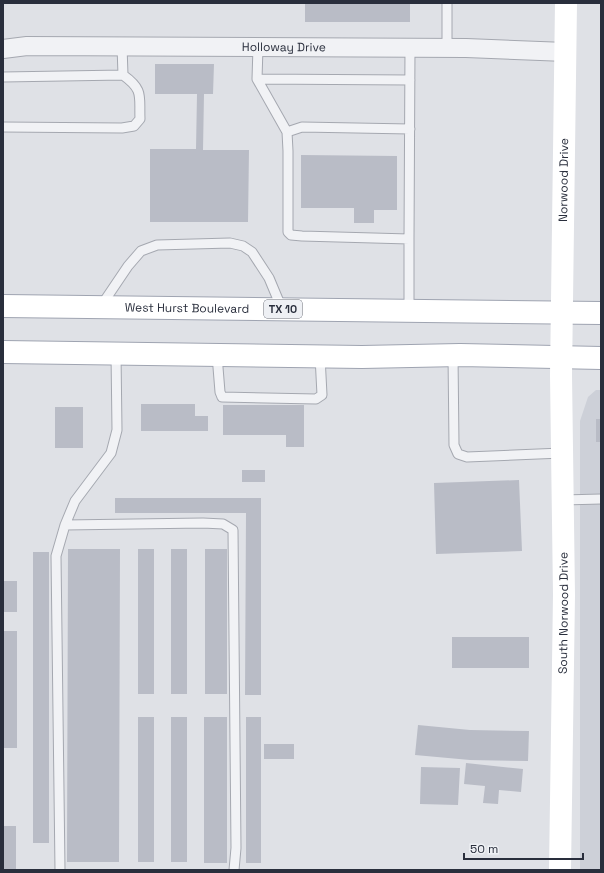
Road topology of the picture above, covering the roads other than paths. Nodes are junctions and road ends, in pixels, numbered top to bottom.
1 (447, 3) edge
2 (566, 3) edge
3 (122, 46) junction
4 (258, 47) junction
5 (410, 48) junction
6 (447, 48) junction
7 (3, 49) edge
8 (566, 52) junction
9 (123, 75) junction
10 (3, 77) edge
11 (257, 79) junction
12 (410, 80) junction
13 (3, 127) edge
14 (410, 129) junction
15 (287, 132) junction
16 (409, 239) junction
17 (3, 306) edge
18 (101, 307) junction
19 (282, 309) junction
20 (409, 310) junction
21 (562, 312) junction
22 (601, 313) edge
23 (3, 352) edge
24 (116, 354) junction
25 (218, 355) junction
26 (453, 355) junction
27 (320, 356) junction
28 (562, 357) junction
29 (601, 358) edge
30 (562, 453) junction
31 (601, 499) edge
32 (563, 500) junction
33 (65, 526) junction
34 (60, 870) edge
35 (234, 870) edge
36 (560, 870) edge

1 - 6 lane
2 - 8 main road, Norwood Drive
3 - 4 street, Holloway Drive
3 - 7 street, Holloway Drive
3 - 9 lane
4 - 5 street, Holloway Drive
4 - 11 lane
5 - 6 street, Holloway Drive
5 - 12 lane
6 - 8 street, Holloway Drive
8 - 21 main road, Norwood Drive
9 - 10 lane
9 - 13 lane
11 - 12 lane
11 - 15 lane
12 - 14 lane
14 - 15 lane
14 - 16 lane
15 - 16 lane
16 - 20 lane
17 - 18 main road, West Hurst Boulevard / TX 10
18 - 19 main road, West Hurst Boulevard / TX 10
18 - 19 lane
19 - 20 main road, West Hurst Boulevard / TX 10
20 - 21 main road, West Hurst Boulevard / TX 10
21 - 22 main road, TX 10
21 - 28 main road, Norwood Drive
23 - 24 main road
24 - 25 main road
24 - 33 lane
25 - 27 main road
25 - 27 lane
26 - 27 main road
26 - 28 main road
26 - 30 lane
28 - 29 main road
28 - 30 main road, South Norwood Drive
30 - 32 main road, South Norwood Drive
31 - 32 lane
32 - 36 main road, South Norwood Drive
33 - 34 lane
33 - 35 lane

